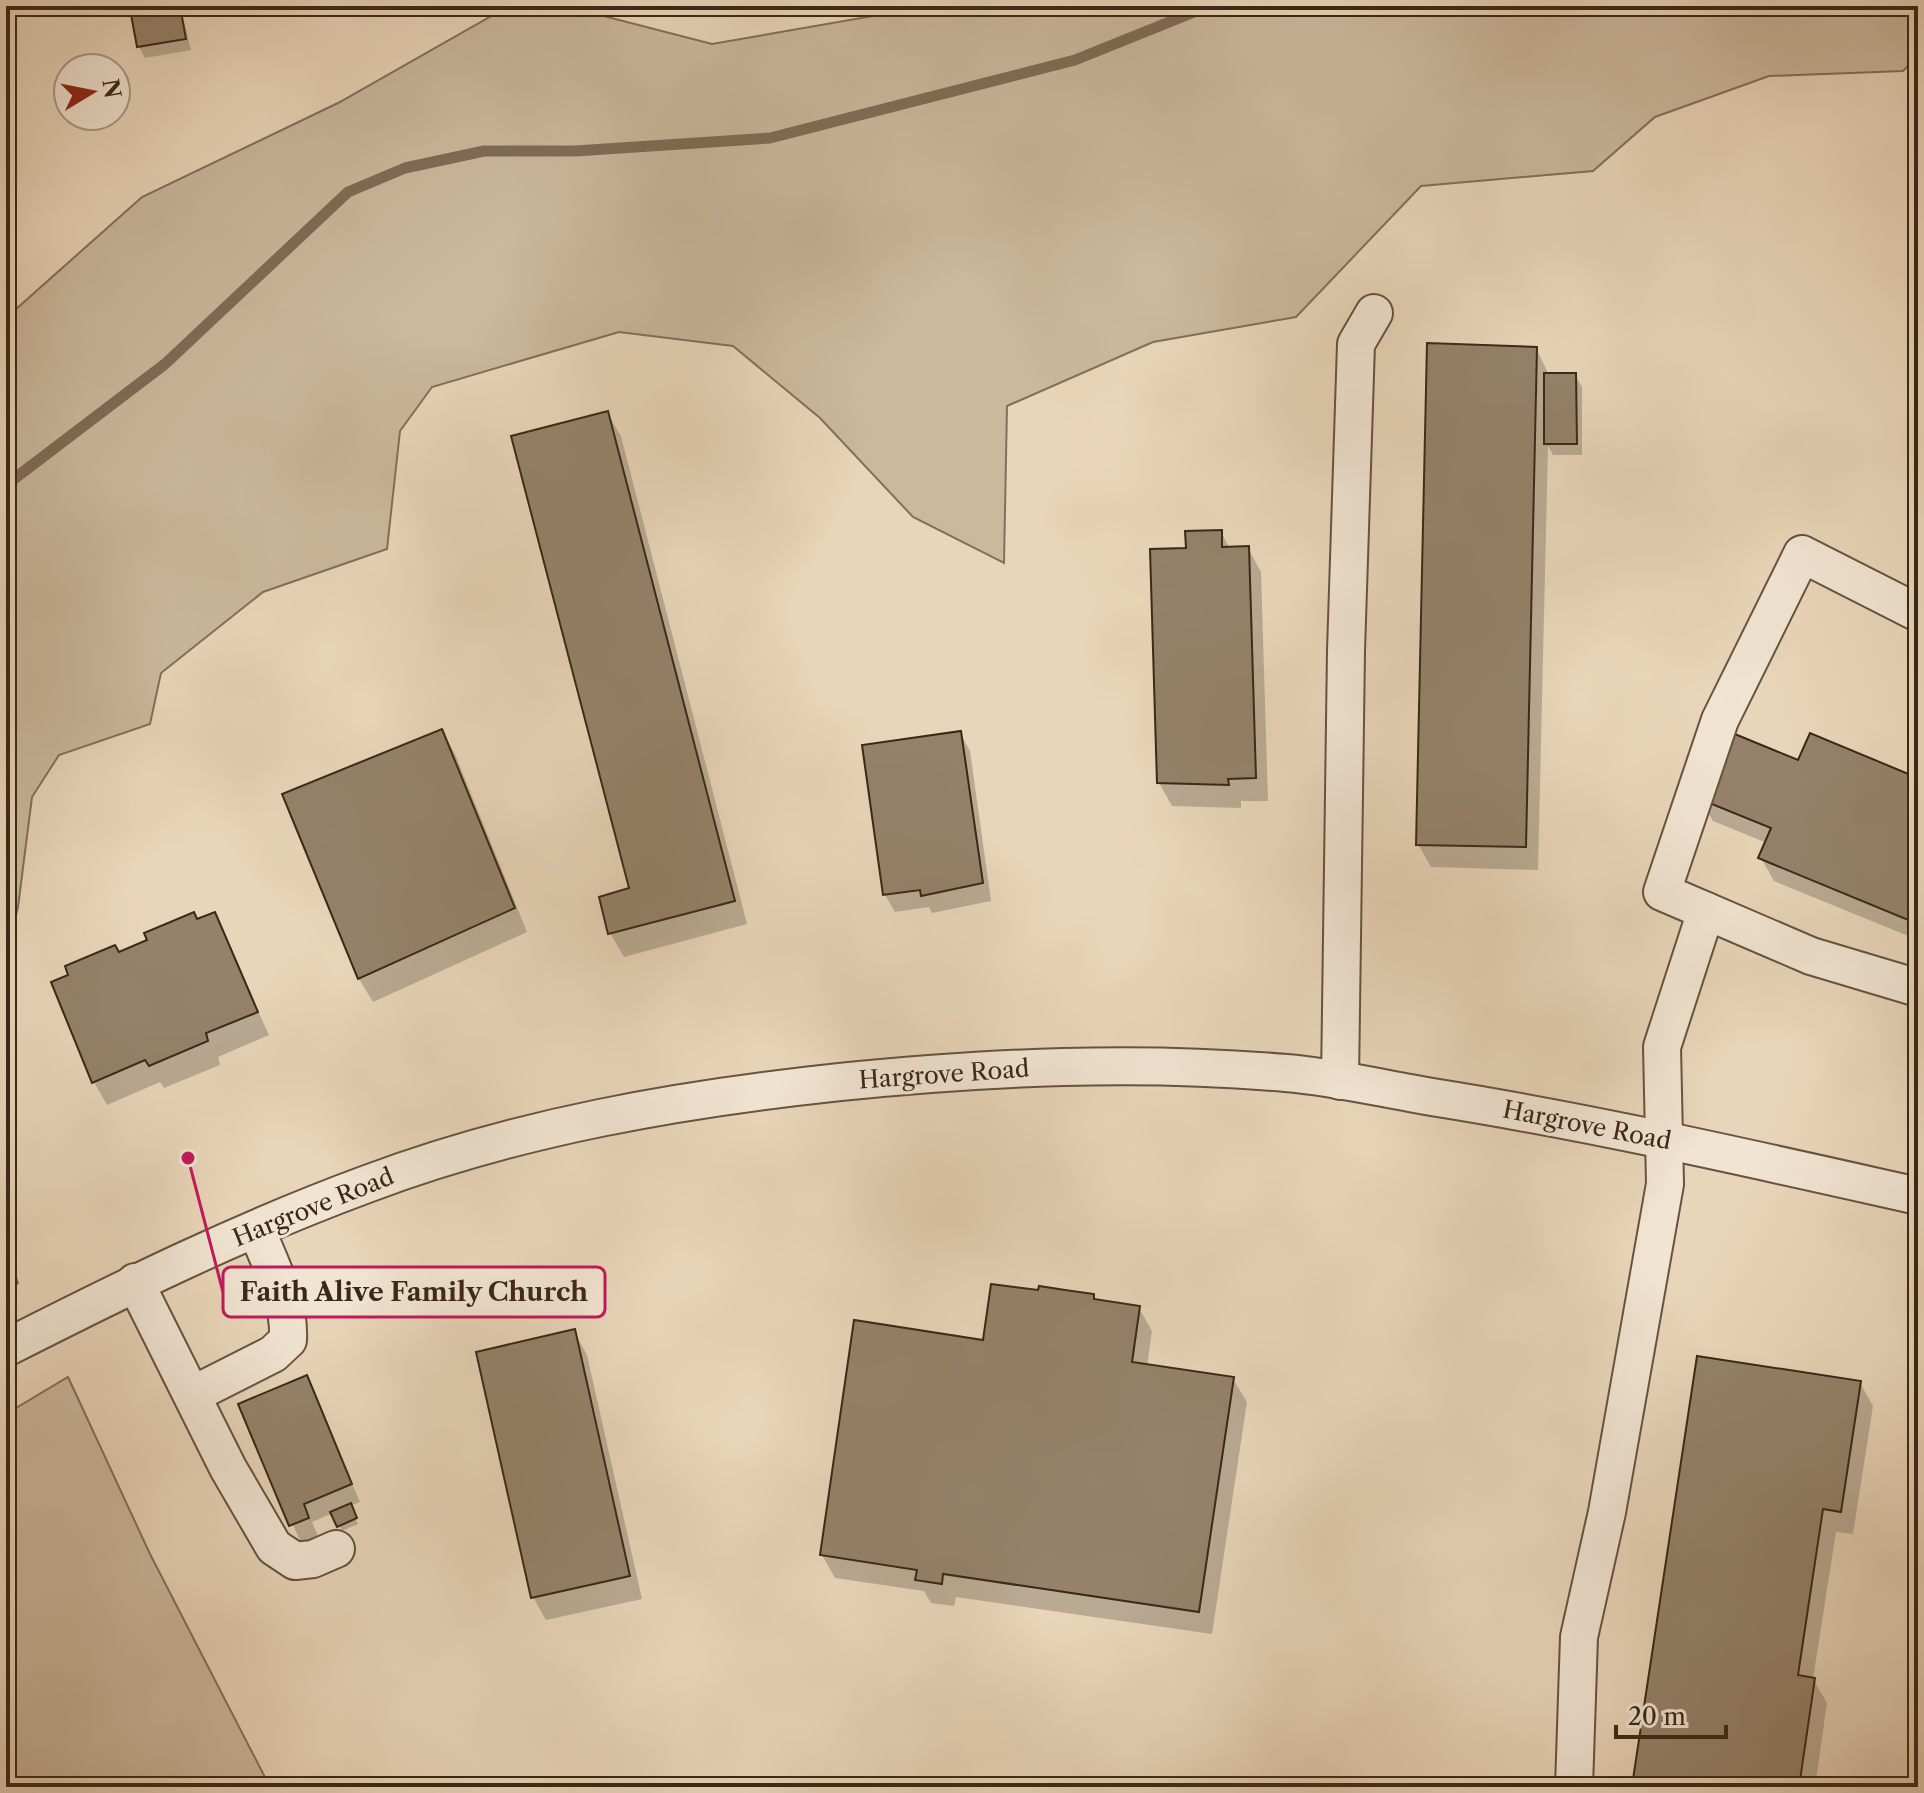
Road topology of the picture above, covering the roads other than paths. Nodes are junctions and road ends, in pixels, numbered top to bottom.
1 (1374, 313) dead end
2 (1918, 613) edge
3 (1706, 911) junction
4 (1918, 988) edge
5 (1340, 1081) junction
6 (1667, 1141) junction
7 (1918, 1196) edge
8 (256, 1229) junction
9 (135, 1282) junction
10 (6, 1348) edge
11 (192, 1395) junction
12 (336, 1549) dead end
13 (1574, 1787) edge

1 - 5 street
2 - 3 street
3 - 4 street
3 - 6 street
5 - 6 street, Hargrove Road
5 - 8 street, Hargrove Road
6 - 7 street, Hargrove Road
6 - 13 street
8 - 9 street, Hargrove Road
8 - 11 street
9 - 10 street, Hargrove Road
9 - 11 street
11 - 12 street

